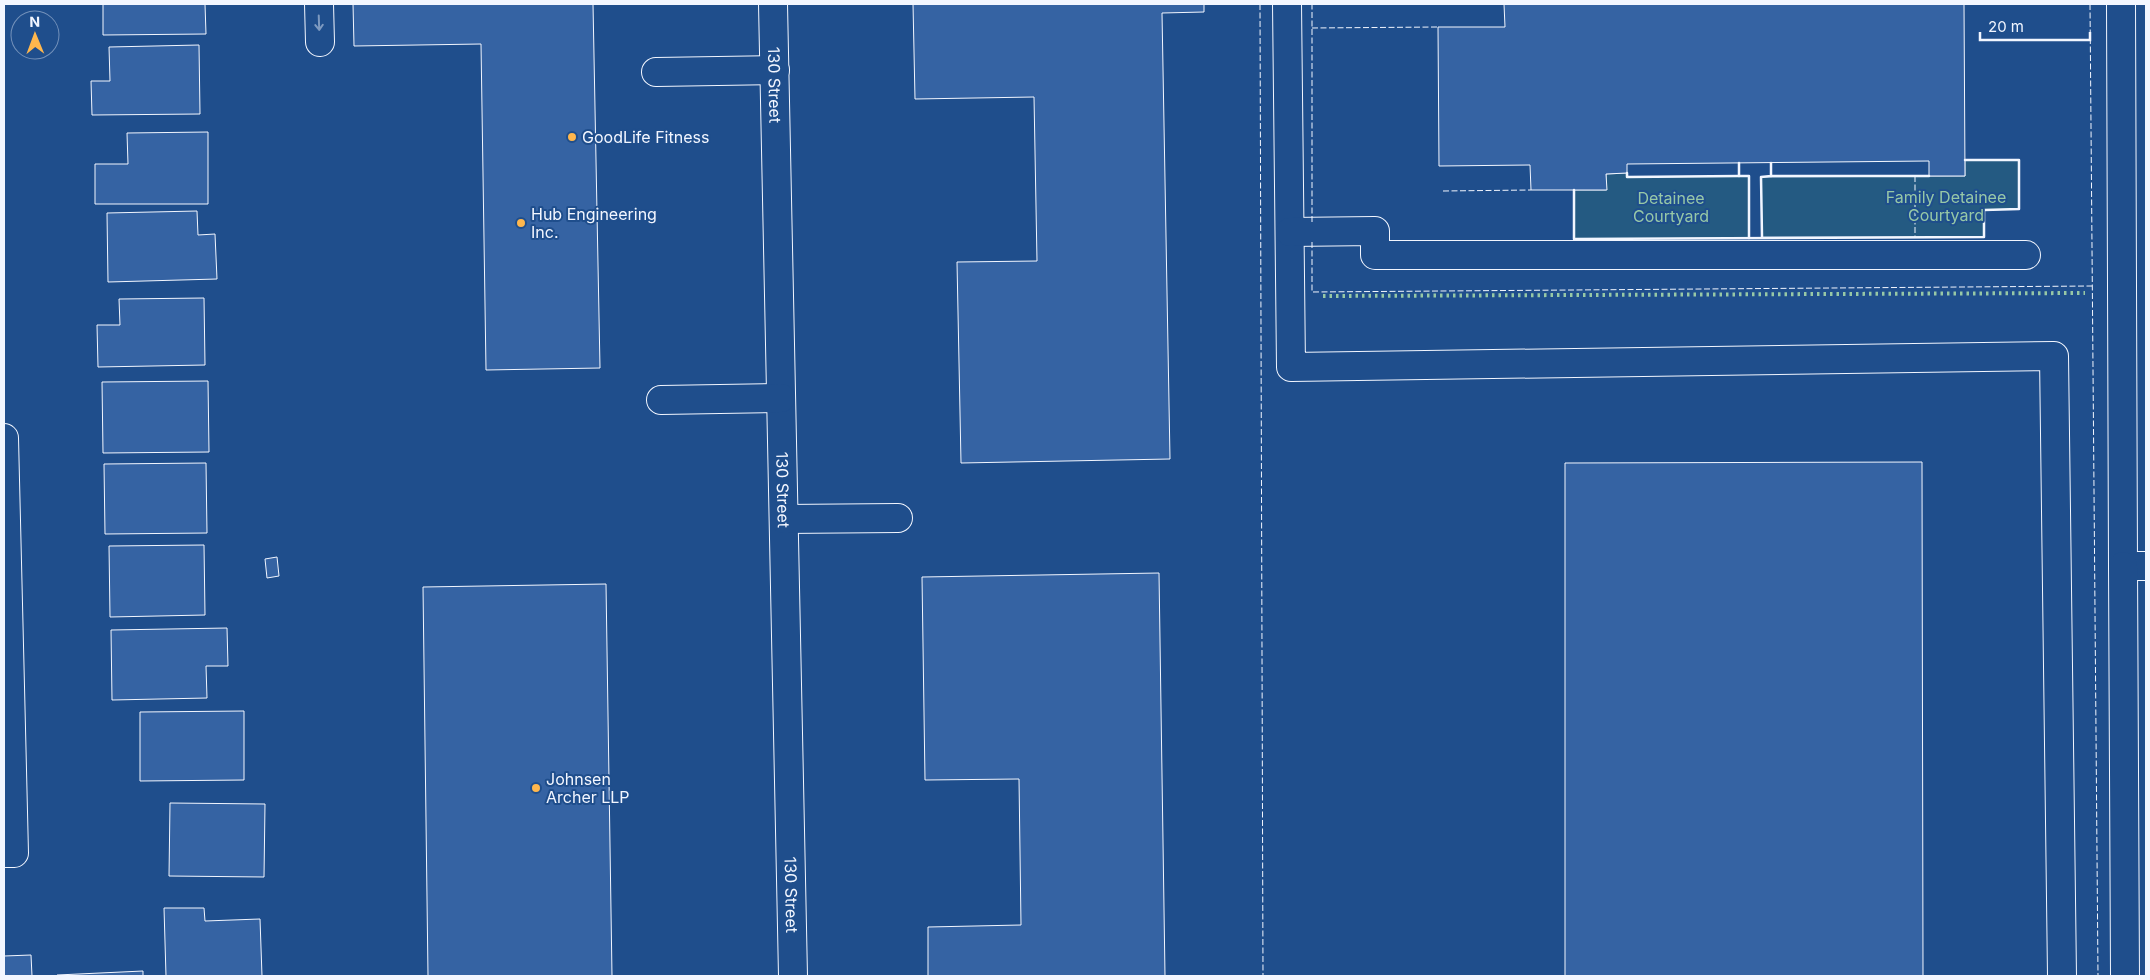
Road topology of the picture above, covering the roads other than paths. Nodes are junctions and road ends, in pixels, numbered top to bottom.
1 (318, 4) edge
2 (773, 4) edge
3 (1287, 4) edge
4 (2121, 4) edge
5 (320, 42) dead end
6 (775, 70) junction
7 (656, 72) dead end
8 (1290, 232) junction
9 (2026, 255) dead end
10 (781, 398) junction
11 (661, 400) dead end
12 (4, 438) edge
13 (784, 518) junction
14 (898, 518) dead end
15 (2135, 566) edge
16 (9, 853) edge
17 (793, 976) edge
18 (2062, 976) edge
19 (2125, 976) edge

1 -> 5 street
2 - 6 street, 130 Street
3 - 8 street
4 - 15 street
6 - 7 street
6 - 10 street, 130 Street
8 - 9 street
8 - 18 street
10 - 11 street
10 - 13 street, 130 Street
12 - 16 street
13 - 14 street
13 - 17 street, 130 Street
15 - 19 street

